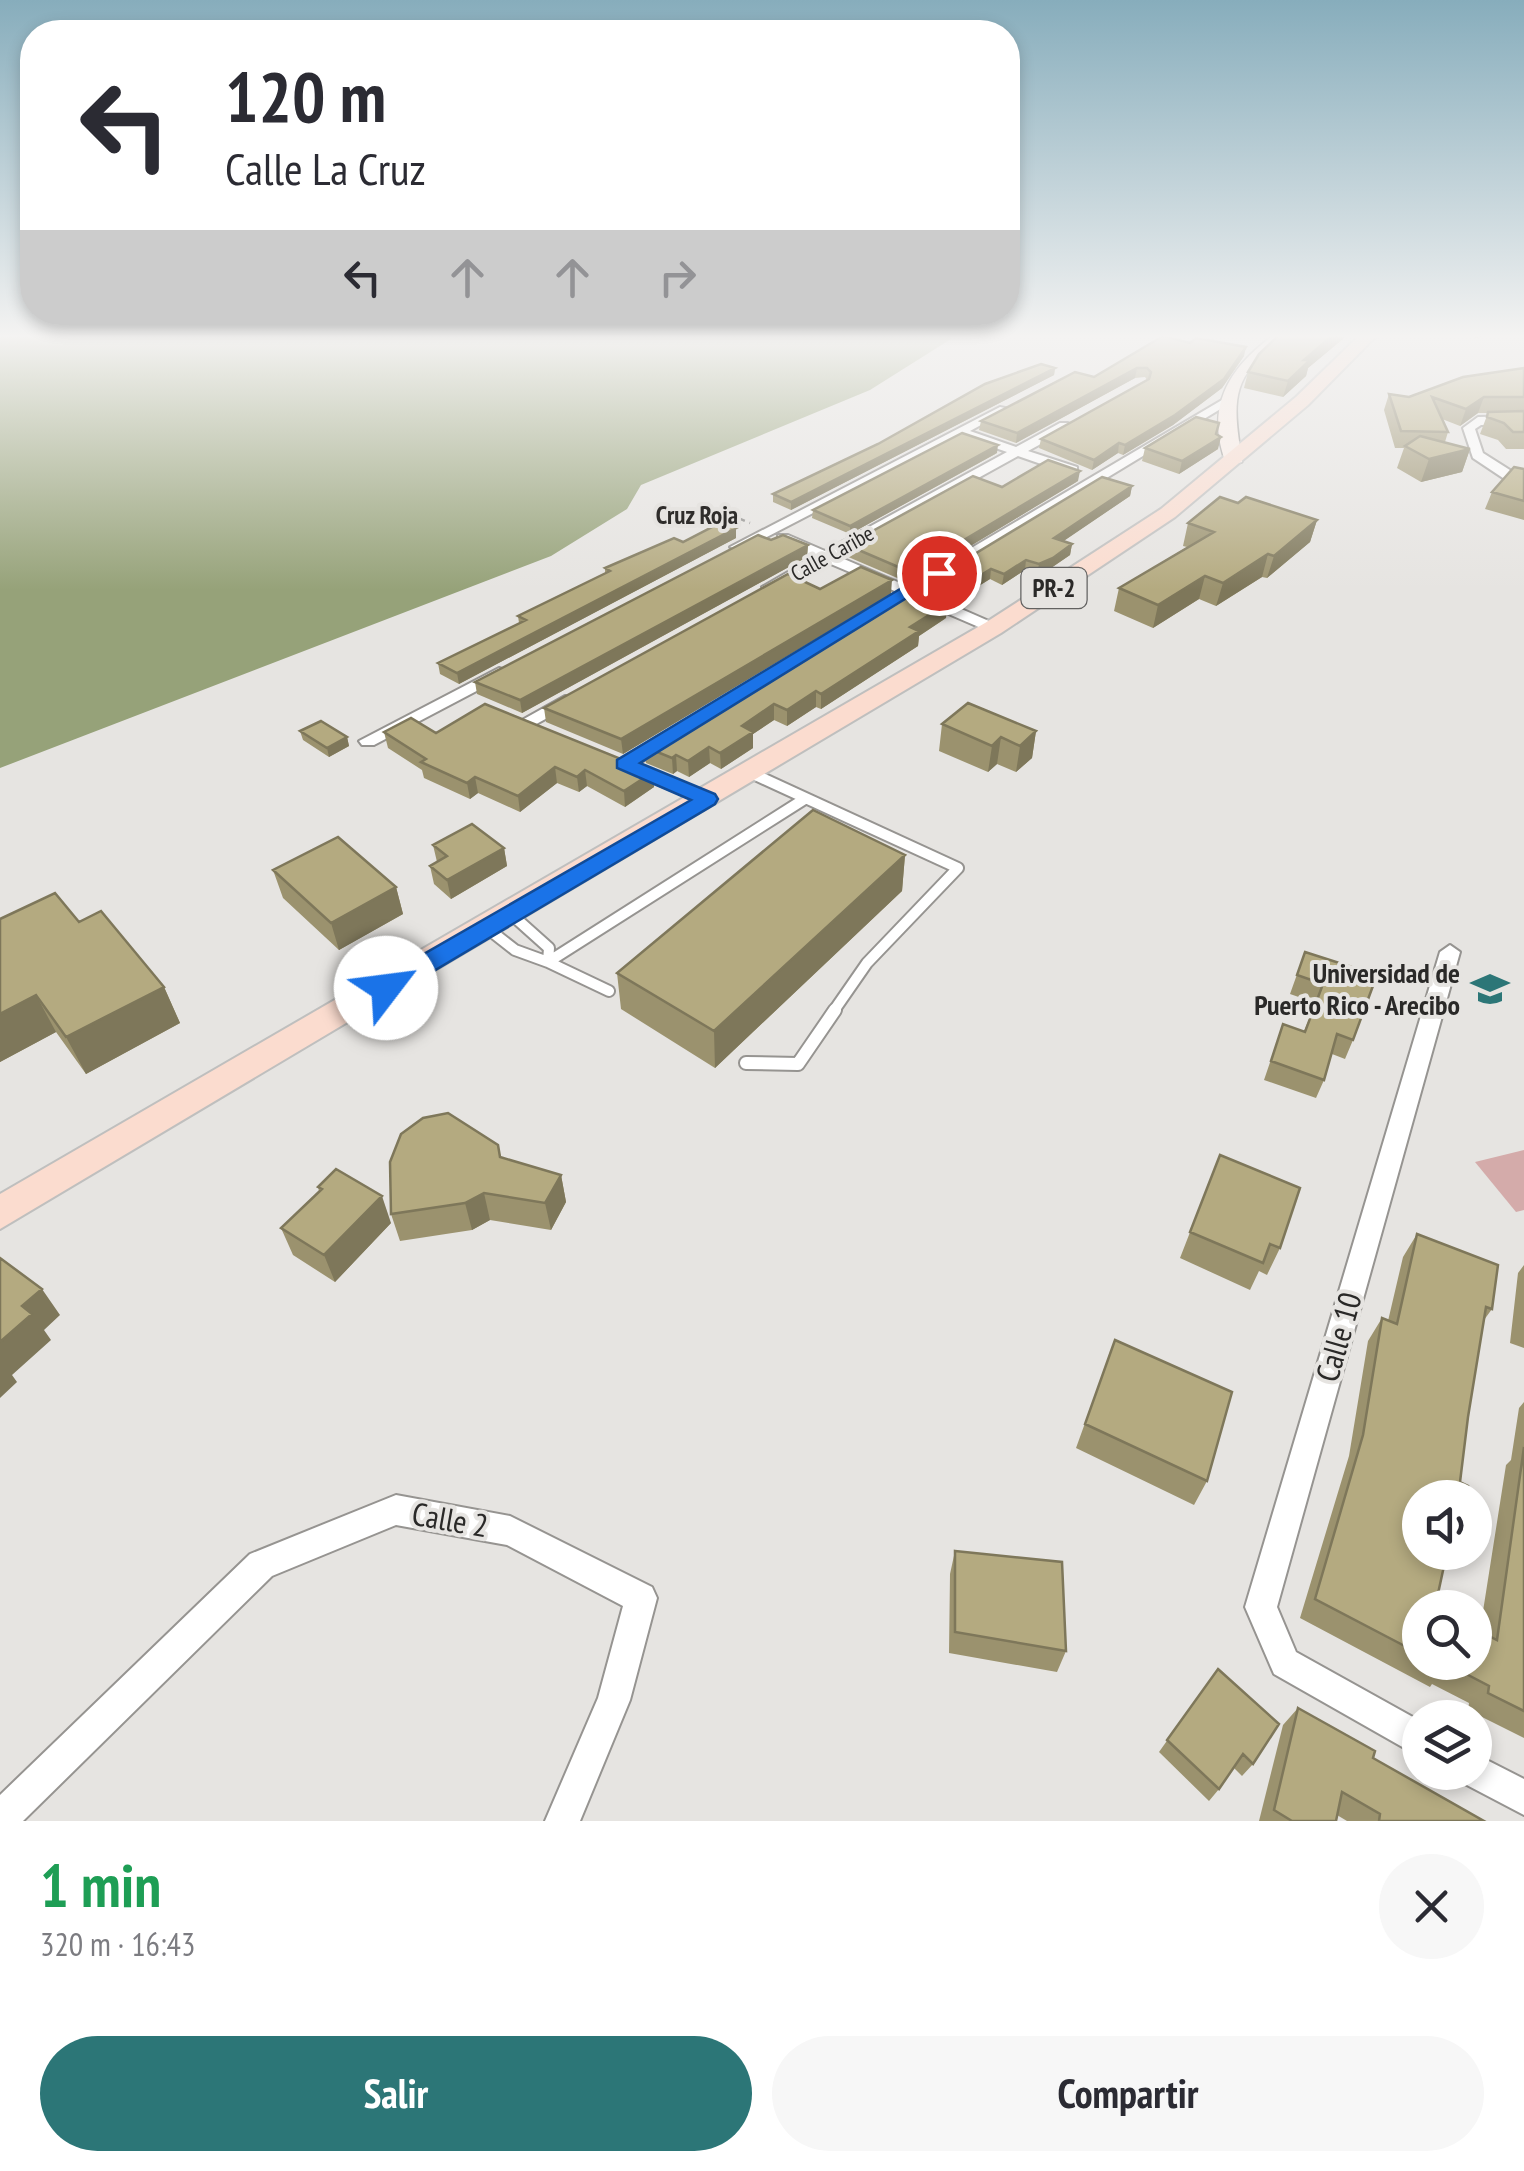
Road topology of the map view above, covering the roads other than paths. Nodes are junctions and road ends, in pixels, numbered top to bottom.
1 (983, 420) edge
2 (1075, 420) edge
3 (1195, 420) edge
4 (1228, 420) edge
5 (1280, 420) edge
6 (1524, 420) edge
7 (960, 432) junction
8 (1018, 452) junction
9 (1233, 462) junction
10 (1094, 478) junction
11 (1524, 479) edge
12 (768, 531) junction
13 (826, 556) junction
14 (716, 558) edge
15 (908, 592) junction
16 (759, 593) edge
17 (875, 612) edge
18 (993, 628) junction
19 (507, 668) edge
20 (574, 696) edge
21 (523, 724) edge
22 (675, 734) edge
23 (368, 741) dead end
24 (751, 773) junction
25 (708, 799) junction
26 (804, 800) junction
27 (499, 922) junction
28 (1450, 952) dead end
29 (548, 962) junction
30 (609, 991) dead end
31 (746, 1063) dead end
32 (0, 1214) edge
33 (1402, 1730) edge
34 (1492, 1780) edge
35 (1524, 1798) edge
36 (0, 1818) edge
37 (562, 1821) edge

1 - 7 street
2 - 8 street, Calle Caribe
3 - 10 street
4 - 9 street
5 - 9 main road, PR-2
6 - 11 street
7 - 8 street
7 - 12 street
8 - 10 street
8 - 13 street, Calle Caribe
9 - 18 main road, PR-2
10 - 15 street
12 - 13 street
12 - 14 street
13 - 15 street
13 - 16 street, Calle Caribe
15 - 17 street
15 - 18 street
18 - 24 main road, PR-2
19 - 23 street
20 - 21 street
22 - 25 street
24 - 25 main road, PR-2
24 - 26 lane
25 - 27 main road, PR-2
26 - 29 lane
26 - 31 lane
27 - 29 lane
27 - 29 lane
27 - 32 main road, PR-2
28 - 33 street, Calle 10
29 - 30 lane
34 - 35 street
36 - 37 street, Calle 2

